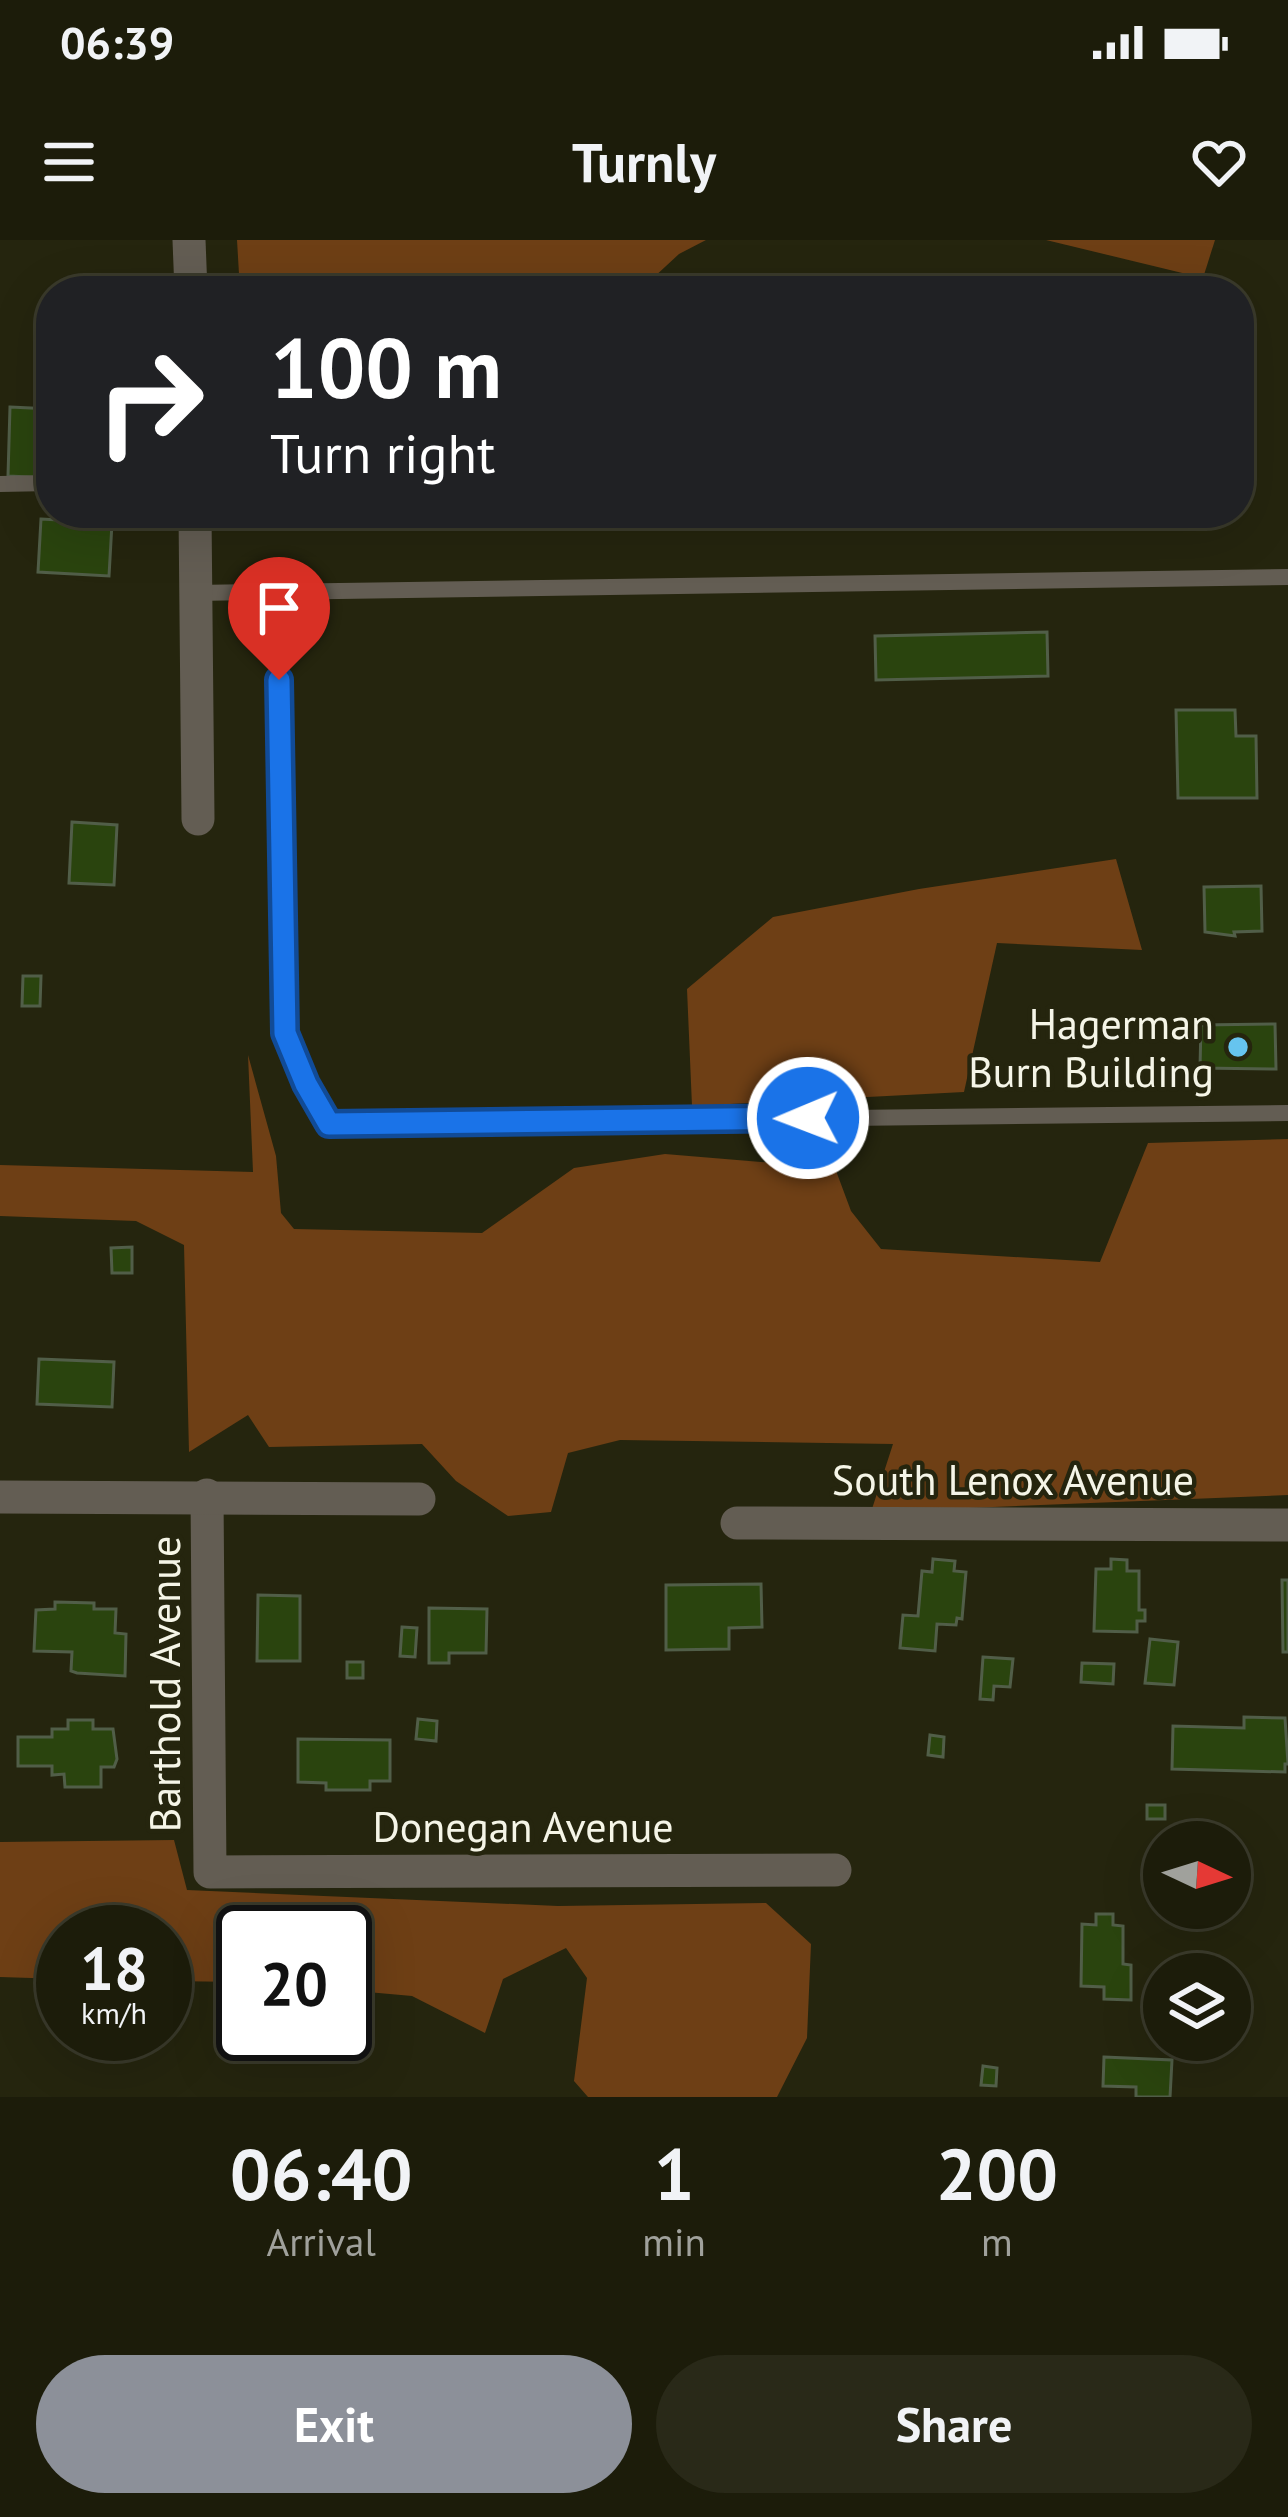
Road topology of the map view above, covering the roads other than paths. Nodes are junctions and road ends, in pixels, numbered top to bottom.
1 (189, 240) edge
2 (190, 276) edge
3 (36, 483) edge
4 (0, 484) edge
5 (195, 528) edge
6 (1288, 577) edge
7 (277, 591) junction
8 (195, 593) junction
9 (198, 819) dead end
10 (1288, 1113) edge
11 (207, 1495) junction
12 (0, 1497) edge
13 (418, 1499) dead end
14 (737, 1523) dead end
15 (1288, 1525) edge
16 (836, 1870) dead end
17 (210, 1873) joint

1 - 2 street
3 - 4 lane
5 - 8 street
6 - 7 lane
7 - 8 lane
7 - 10 lane
8 - 9 street
11 - 12 street
11 - 13 street
11 - 17 street, Barthold Avenue
14 - 15 street, South Lenox Avenue
16 - 17 street, Donegan Avenue

